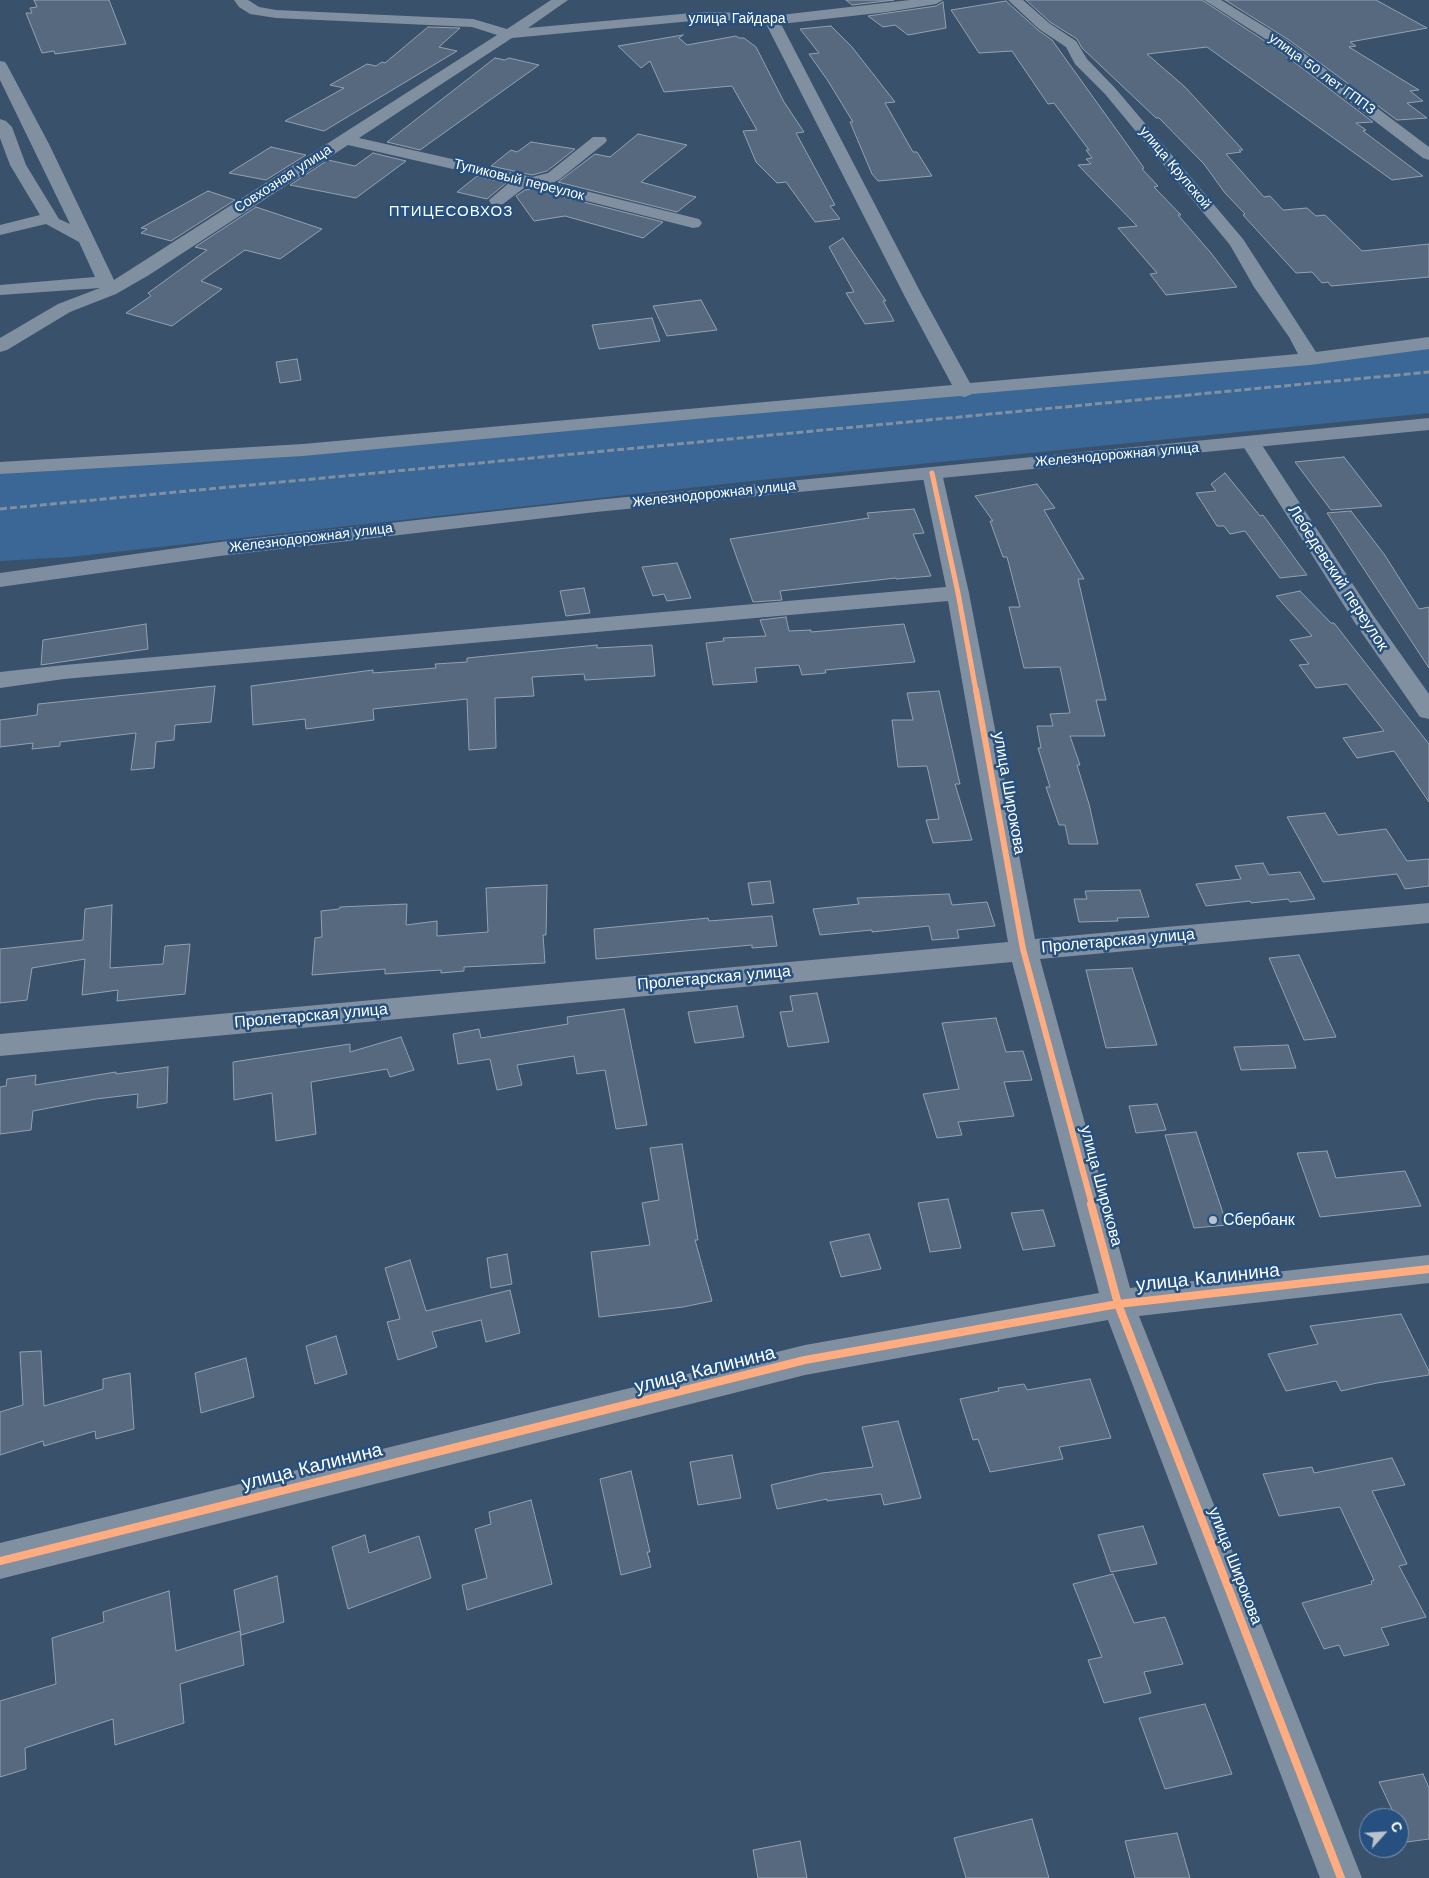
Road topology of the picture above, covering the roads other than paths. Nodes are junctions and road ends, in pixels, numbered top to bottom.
1 (241, 0) edge
2 (561, 0) edge
3 (936, 0) edge
4 (1015, 0) edge
5 (1211, 0) edge
6 (772, 20) junction
7 (508, 34) junction
8 (0, 65) edge
9 (19, 102) junction
10 (0, 105) edge
11 (0, 124) edge
12 (344, 139) junction
13 (598, 140) dead end
14 (1429, 155) edge
15 (49, 161) junction
16 (18, 165) junction
17 (0, 167) edge
18 (534, 183) junction
19 (496, 200) dead end
20 (51, 218) junction
21 (693, 223) dead end
22 (0, 230) edge
23 (86, 239) junction
24 (108, 285) junction
25 (0, 290) edge
26 (1426, 341) edge
27 (0, 346) edge
28 (1310, 359) junction
29 (966, 390) junction
30 (1429, 424) edge
31 (1251, 443) junction
32 (0, 468) edge
33 (932, 473) junction
34 (0, 580) edge
35 (958, 593) junction
36 (0, 680) edge
37 (1429, 711) edge
38 (1429, 913) edge
39 (1023, 949) junction
40 (0, 1045) edge
41 (1429, 1268) edge
42 (1118, 1304) junction
43 (0, 1560) edge
44 (1341, 1878) edge

1 - 7 street
2 - 7 street, Совхозная улица
3 - 6 street, улица Гайдара
4 - 28 street, улица Крупской
5 - 14 street, улица 50 лет ГППЗ
6 - 7 street, улица Гайдара
6 - 29 street
7 - 12 street, Совхозная улица
8 - 9 street
9 - 10 street
9 - 15 street
11 - 16 street
12 - 18 street, Тупиковый переулок
12 - 24 street, Совхозная улица
13 - 18 street
15 - 16 street
15 - 23 street
16 - 17 street
16 - 20 street
18 - 19 street
18 - 21 street, Тупиковый переулок
20 - 22 street
20 - 23 street
23 - 24 street
24 - 25 street
24 - 27 street, Совхозная улица
26 - 28 street
28 - 29 street
29 - 32 street
30 - 31 main road, Железнодорожная улица
31 - 33 main road, Железнодорожная улица
31 - 37 street, Лебедевский переулок
33 - 34 main road, Железнодорожная улица
33 - 35 street, улица Широкова
35 - 36 street
35 - 39 street, улица Широкова
38 - 39 street, Пролетарская улица
39 - 40 street, Пролетарская улица
39 - 42 street, улица Широкова
41 - 42 street, улица Калинина
42 - 43 street, улица Калинина
42 - 44 street, улица Широкова

